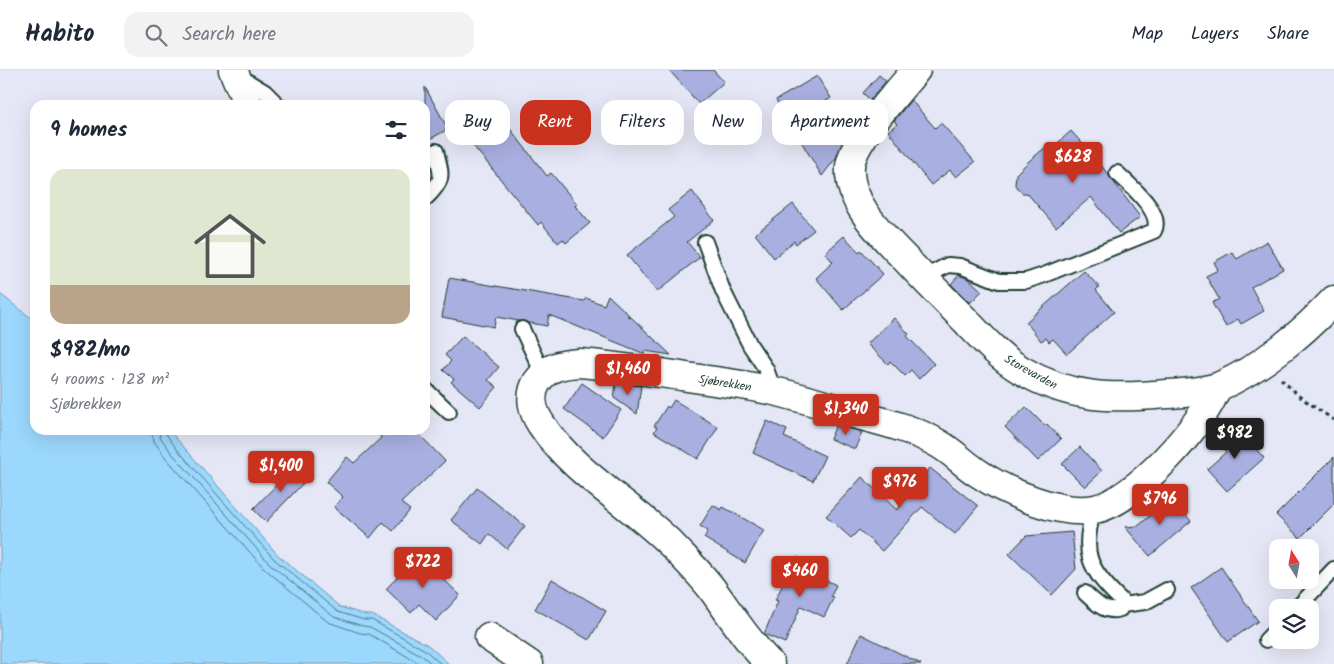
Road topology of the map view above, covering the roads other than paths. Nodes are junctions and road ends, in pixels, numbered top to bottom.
1 (916, 70) edge
2 (234, 72) edge
3 (246, 100) edge
4 (273, 100) edge
5 (436, 151) dead end
6 (1117, 173) dead end
7 (430, 194) edge
8 (705, 242) dead end
9 (923, 278) junction
10 (1334, 300) edge
11 (522, 329) dead end
12 (543, 374) junction
13 (1217, 387) junction
14 (774, 391) junction
15 (430, 394) edge
16 (448, 412) dead end
17 (1094, 509) junction
18 (1334, 569) edge
19 (1166, 590) dead end
20 (1085, 594) dead end
21 (1306, 599) edge
22 (1122, 605) junction
23 (489, 637) dead end
24 (1269, 637) edge
25 (1266, 640) dead end
26 (528, 664) edge
27 (770, 664) edge

1 - 9 street, Storevarden
2 - 3 street
2 - 4 lane
5 - 7 lane
6 - 9 lane
8 - 14 lane
9 - 13 street, Storevarden
10 - 13 street, Storevarden
11 - 12 lane
12 - 14 street, Sjøbrekken
12 - 27 street
13 - 17 street, Sjøbrekken
14 - 17 street, Sjøbrekken
15 - 16 lane
17 - 22 lane
18 - 21 lane
19 - 22 lane
20 - 22 lane
23 - 26 street
24 - 25 lane

